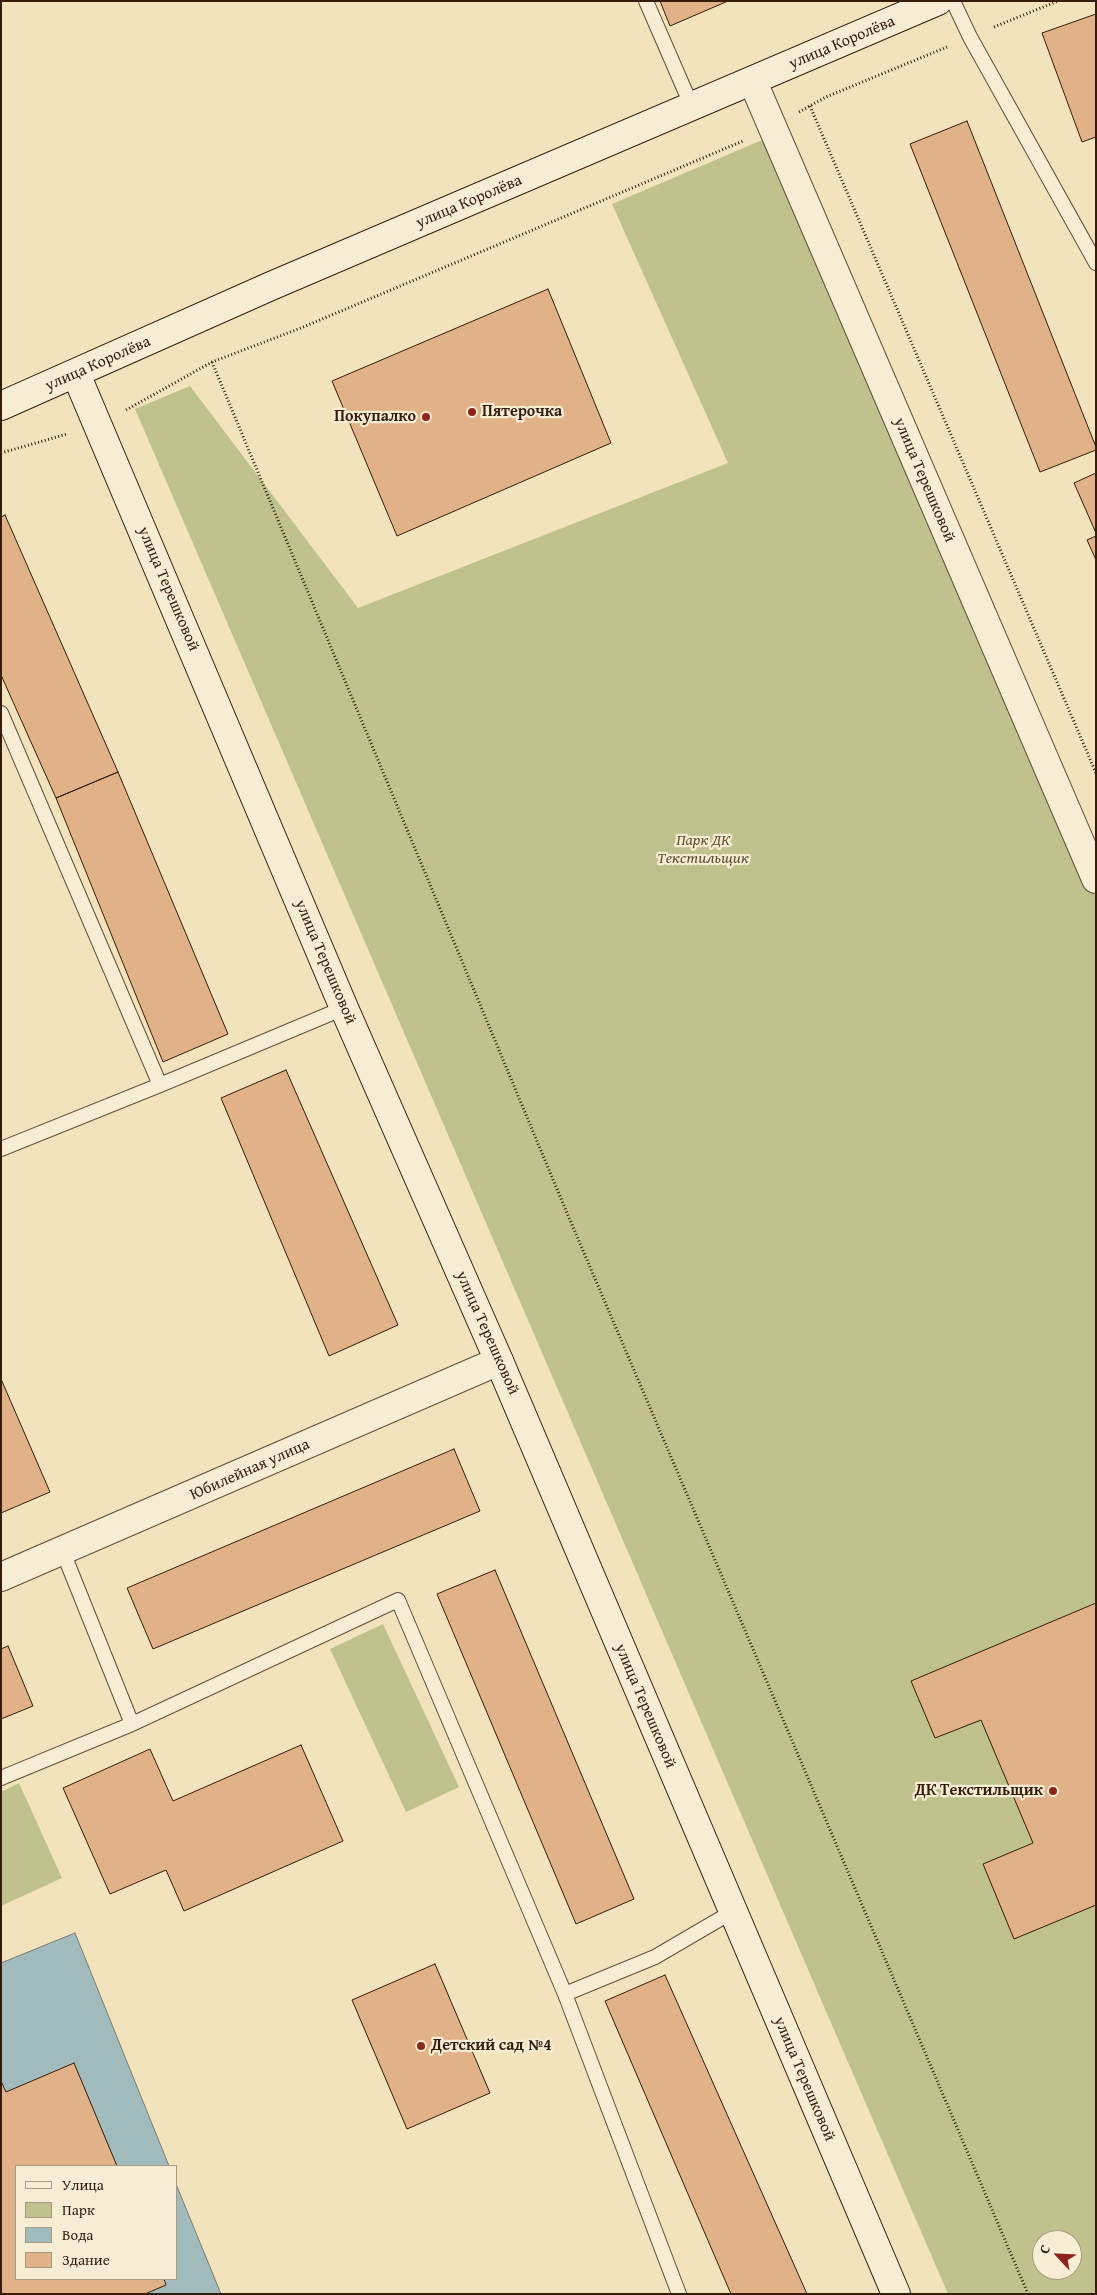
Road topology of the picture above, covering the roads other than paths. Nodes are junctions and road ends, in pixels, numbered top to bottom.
1 (646, 1) edge
2 (938, 1) edge
3 (953, 1) edge
4 (753, 82) junction
5 (692, 107) junction
6 (1096, 263) edge
7 (76, 374) junction
8 (1, 406) edge
9 (1, 712) edge
10 (1096, 879) edge
11 (344, 1008) junction
12 (160, 1085) junction
13 (1, 1149) edge
14 (499, 1361) junction
15 (63, 1552) junction
16 (1, 1578) edge
17 (132, 1724) junction
18 (1, 1778) edge
19 (732, 1912) junction
20 (565, 1994) junction
21 (679, 2294) edge
22 (896, 2294) edge

1 - 5 lane
2 - 4 street, улица Королёва
3 - 6 lane
4 - 5 street, улица Королёва
4 - 10 street, улица Терешковой
5 - 7 street, улица Королёва
7 - 8 street, улица Королёва
7 - 11 street, улица Терешковой
9 - 12 lane
11 - 12 lane
11 - 14 street, улица Терешковой
12 - 13 lane
14 - 15 street, Юбилейная улица
14 - 19 street, улица Терешковой
15 - 16 street, Юбилейная улица
15 - 17 lane
17 - 18 lane
17 - 20 lane
19 - 20 lane
19 - 22 street, улица Терешковой
20 - 21 lane

